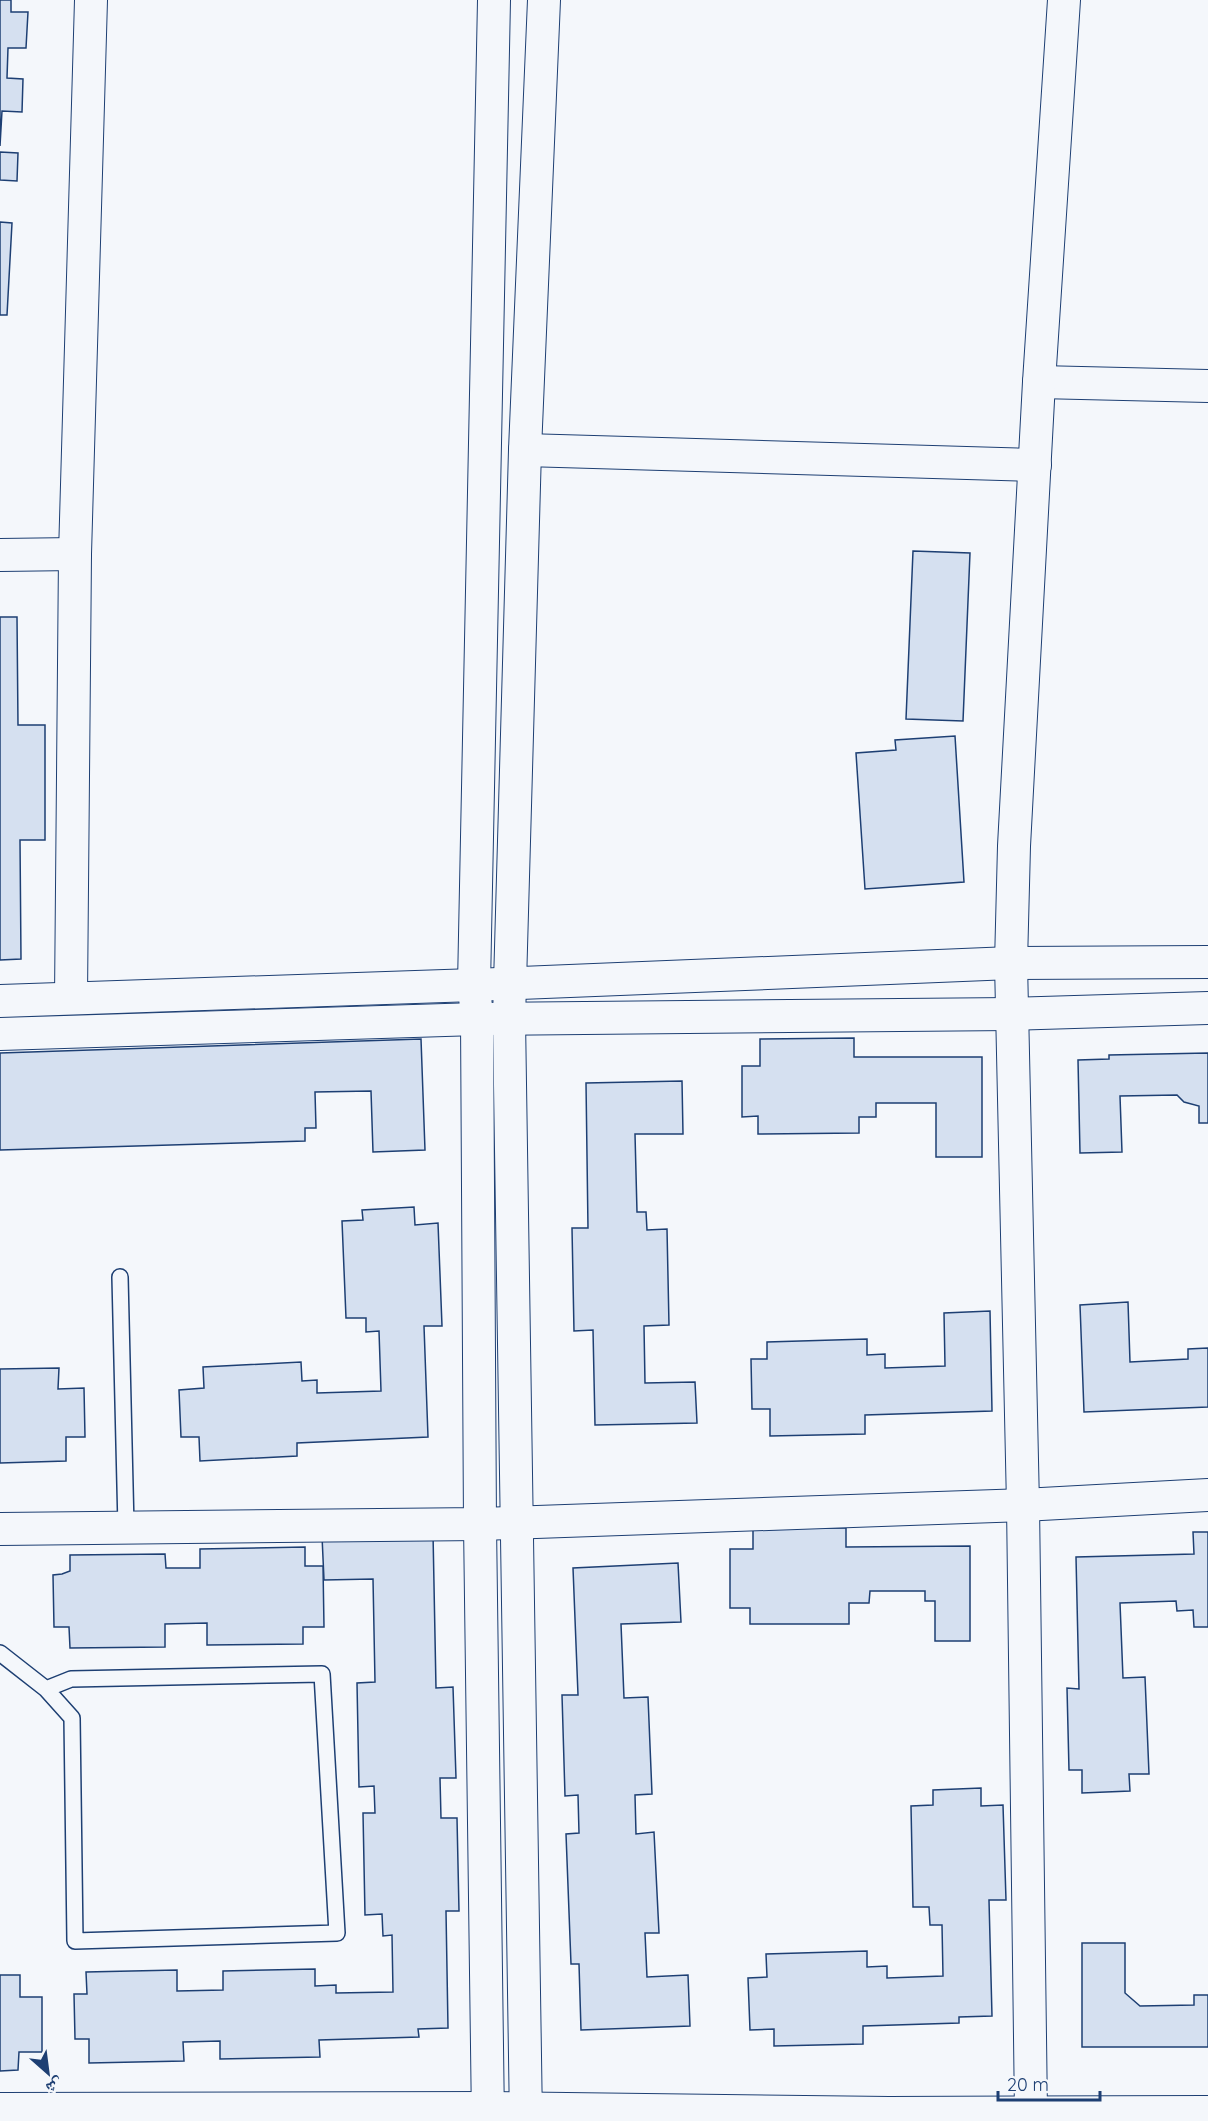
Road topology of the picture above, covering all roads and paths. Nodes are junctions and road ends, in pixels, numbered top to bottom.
1 (91, 0) edge
2 (494, 0) edge
3 (544, 0) edge
4 (1064, 0) edge
5 (1039, 382) junction
6 (1208, 386) edge
7 (525, 450) junction
8 (1035, 465) junction
9 (0, 555) edge
10 (75, 555) junction
11 (1208, 962) edge
12 (1011, 963) junction
13 (510, 984) junction
14 (474, 986) junction
15 (71, 998) junction
16 (0, 1000) edge
17 (1208, 1008) edge
18 (1011, 1014) junction
19 (477, 1019) junction
20 (509, 1019) junction
21 (0, 1034) edge
22 (120, 1277) dead end
23 (1208, 1495) edge
24 (1023, 1505) junction
25 (516, 1522) junction
26 (480, 1524) junction
27 (126, 1527) junction
28 (0, 1529) edge
29 (0, 1653) edge
30 (46, 1689) junction
31 (0, 2109) edge
32 (1031, 2112) junction
33 (1208, 2112) edge
34 (488, 2114) edge
35 (526, 2115) edge
36 (836, 2117) edge
37 (889, 2117) edge

1 - 10 street
2 - 14 street
3 - 7 street
4 - 5 street
5 - 6 street
5 - 8 street
7 - 8 street
7 - 13 street
8 - 12 street
9 - 10 street
10 - 15 street
11 - 12 street
12 - 13 street
12 - 18 street
13 - 14 street
13 - 20 street
14 - 15 street
14 - 19 street
15 - 16 street
17 - 18 street
18 - 20 street
18 - 24 street
19 - 20 street
19 - 21 street
19 - 26 street
20 - 25 street
22 - 27 lane
23 - 24 street
24 - 25 street
24 - 32 street
25 - 26 street
25 - 35 street
26 - 27 street
26 - 34 street
27 - 28 street
29 - 30 lane
30 - 30 lane
31 - 34 street
32 - 33 street
32 - 37 street
34 - 35 street
35 - 36 street
36 - 37 street

